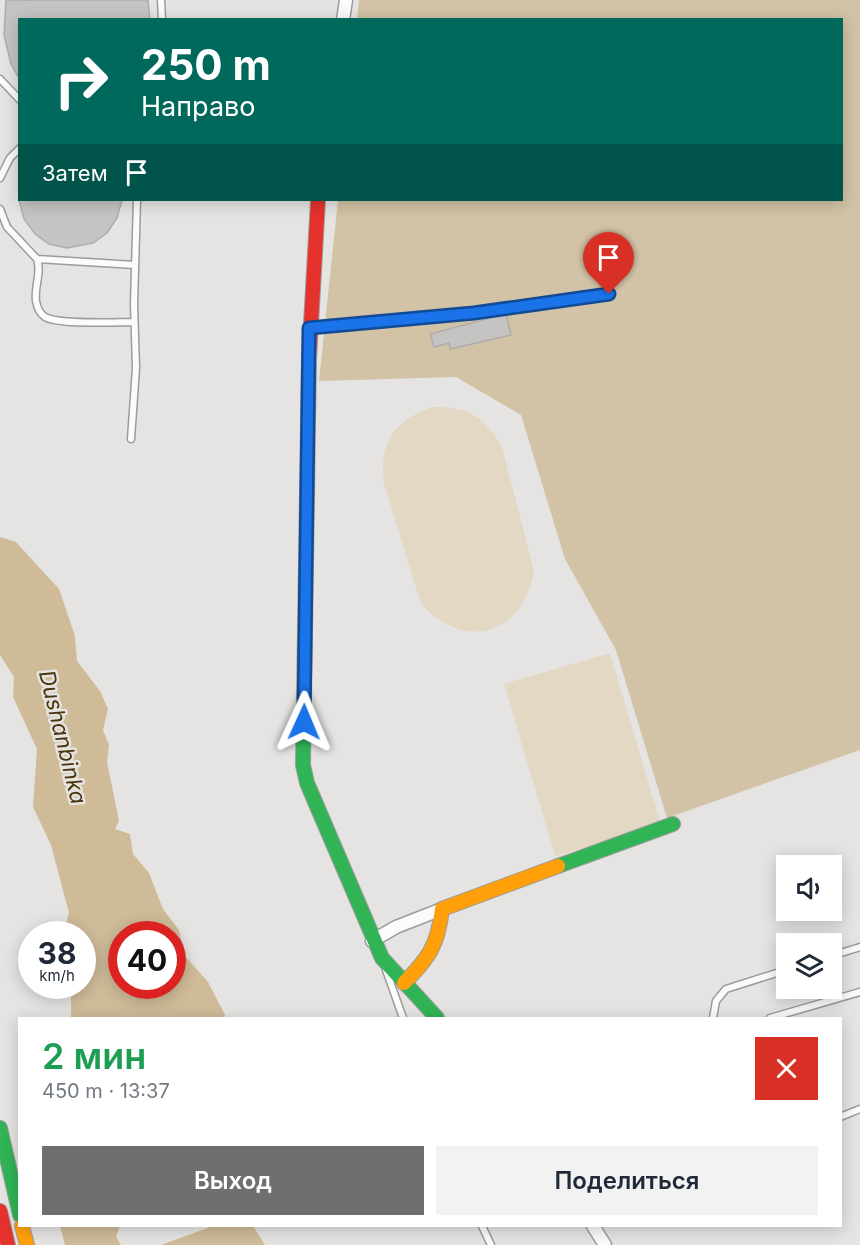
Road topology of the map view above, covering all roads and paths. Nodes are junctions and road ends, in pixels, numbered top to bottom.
1 (161, 0) edge
2 (346, 0) edge
3 (162, 18) edge
4 (343, 18) edge
5 (0, 79) edge
6 (18, 98) edge
7 (18, 150) edge
8 (0, 178) edge
9 (137, 201) edge
10 (318, 201) edge
11 (0, 209) edge
12 (36, 259) junction
13 (135, 265) junction
14 (609, 294) dead end
15 (134, 322) junction
16 (309, 328) junction
17 (131, 439) dead end
18 (673, 824) dead end
19 (442, 909) junction
20 (372, 941) junction
21 (860, 946) edge
22 (842, 952) edge
23 (382, 958) junction
24 (776, 973) edge
25 (404, 983) junction
26 (860, 992) edge
27 (403, 1017) edge
28 (436, 1017) edge
29 (713, 1017) edge
30 (773, 1017) edge
31 (860, 1109) edge
32 (842, 1116) edge
33 (0, 1128) edge
34 (18, 1206) edge
35 (0, 1211) edge
36 (22, 1227) edge
37 (482, 1227) edge
38 (594, 1227) edge
39 (8, 1245) edge
40 (27, 1245) edge
41 (491, 1245) edge
42 (605, 1245) edge

1 - 3 lane
2 - 4 street
5 - 6 lane
7 - 8 lane
9 - 13 lane
10 - 16 street
11 - 12 lane
12 - 13 lane
12 - 15 lane
13 - 15 lane
14 - 16 lane
15 - 17 lane
16 - 20 street
18 - 19 street
19 - 20 street
19 - 25 street
20 - 23 street
21 - 22 lane
23 - 25 street
23 - 27 lane
24 - 29 lane
25 - 28 street
26 - 30 lane
31 - 32 lane
33 - 34 street
35 - 39 street
36 - 40 street
37 - 41 lane
38 - 42 street

